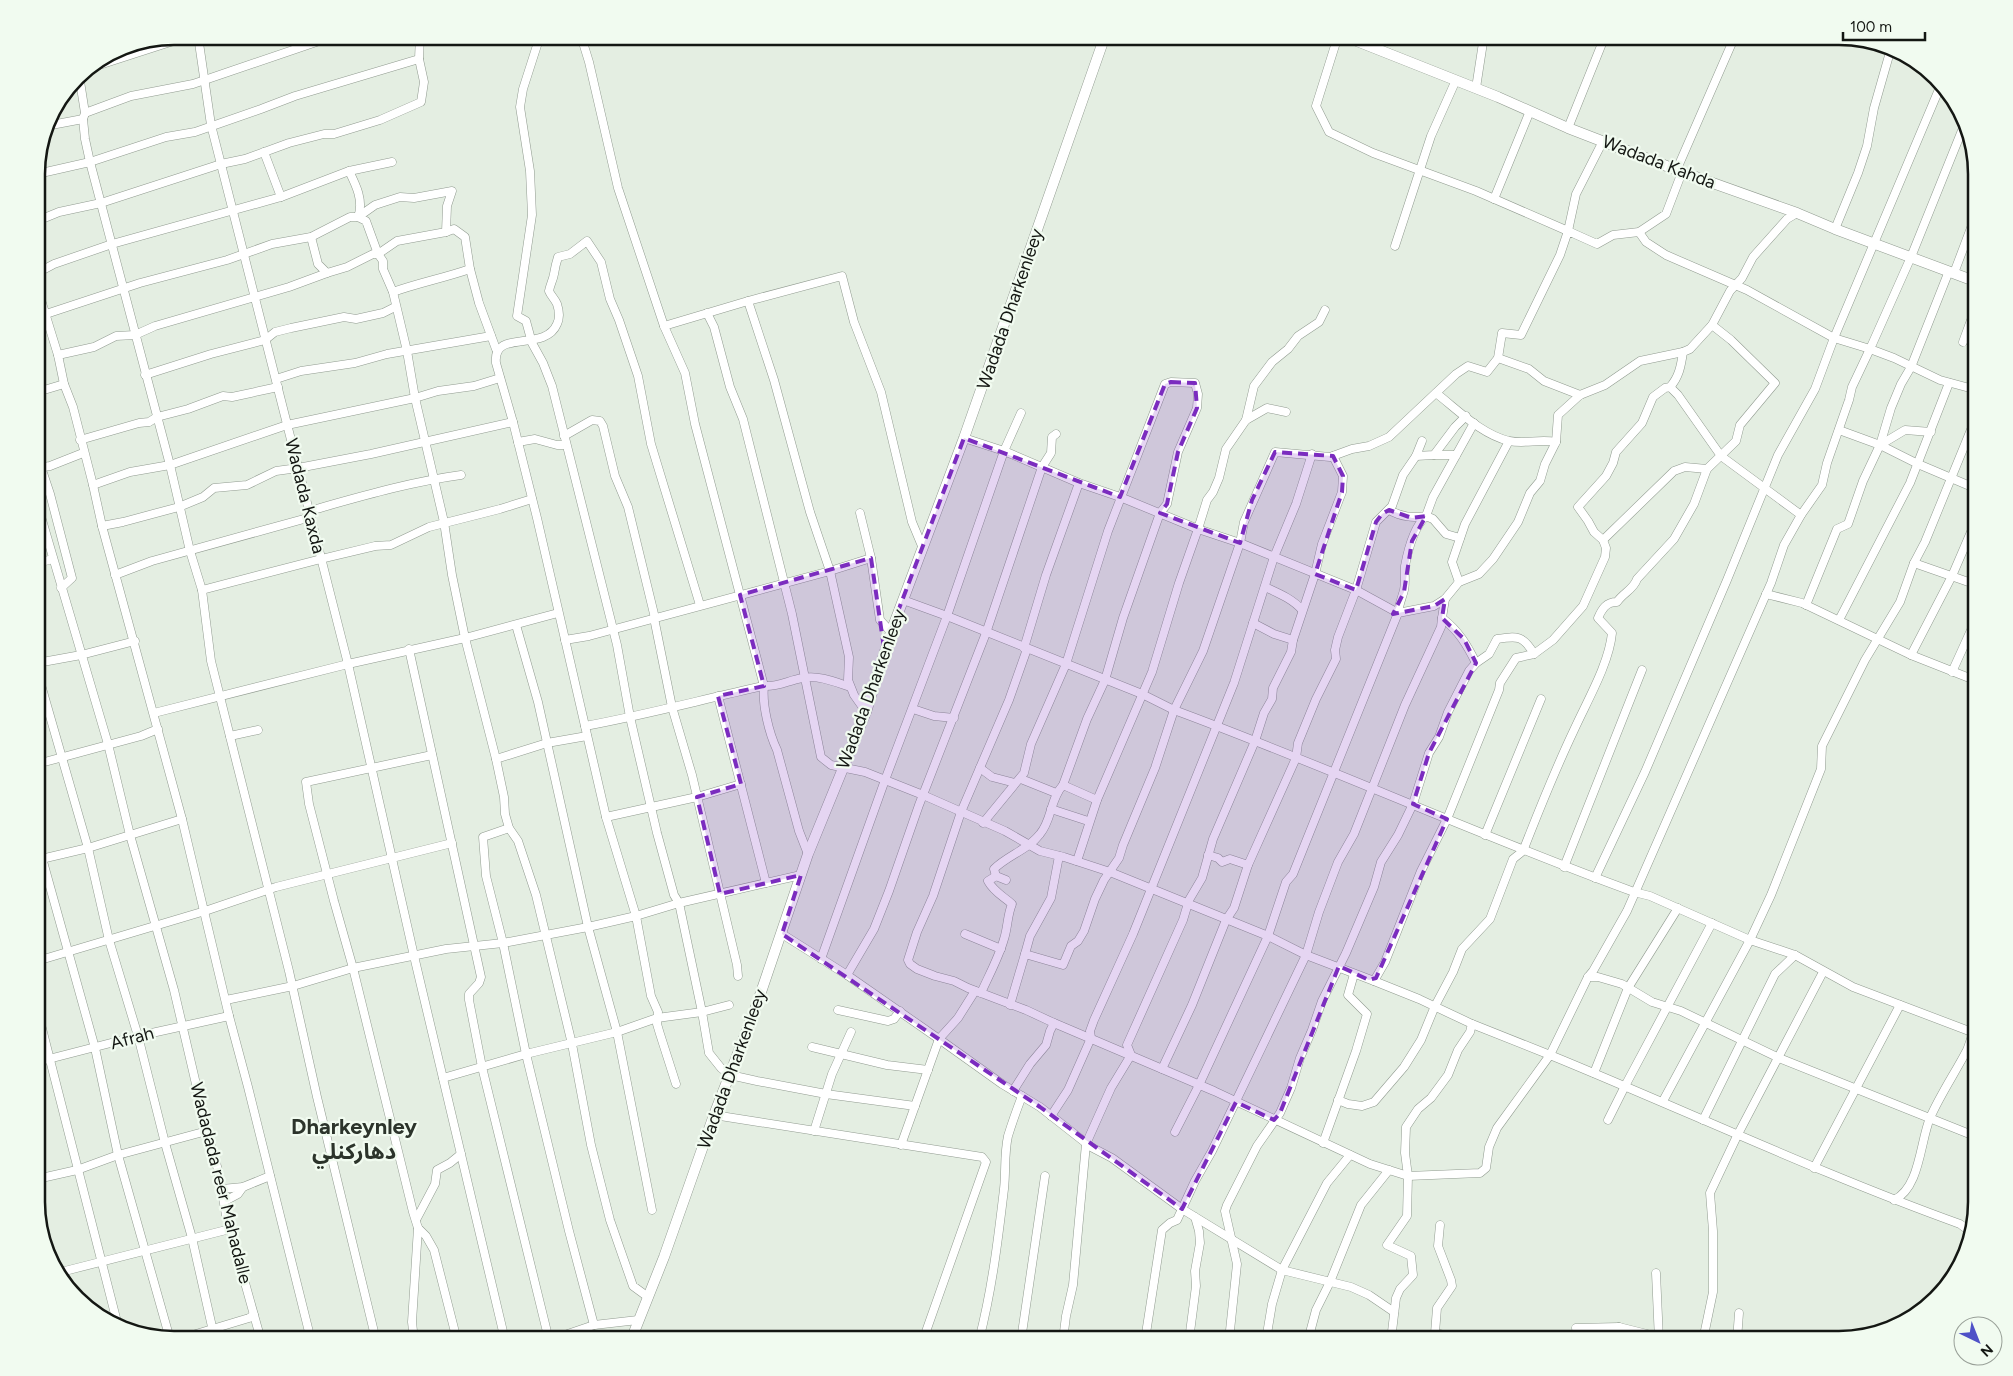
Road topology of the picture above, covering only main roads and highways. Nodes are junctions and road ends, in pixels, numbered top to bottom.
1 (1102, 45) edge
2 (1367, 45) edge
3 (1968, 278) edge
4 (634, 1331) edge

1 - 4 main road, Wadada Dharkenleey
2 - 3 main road, Wadada Kahda

